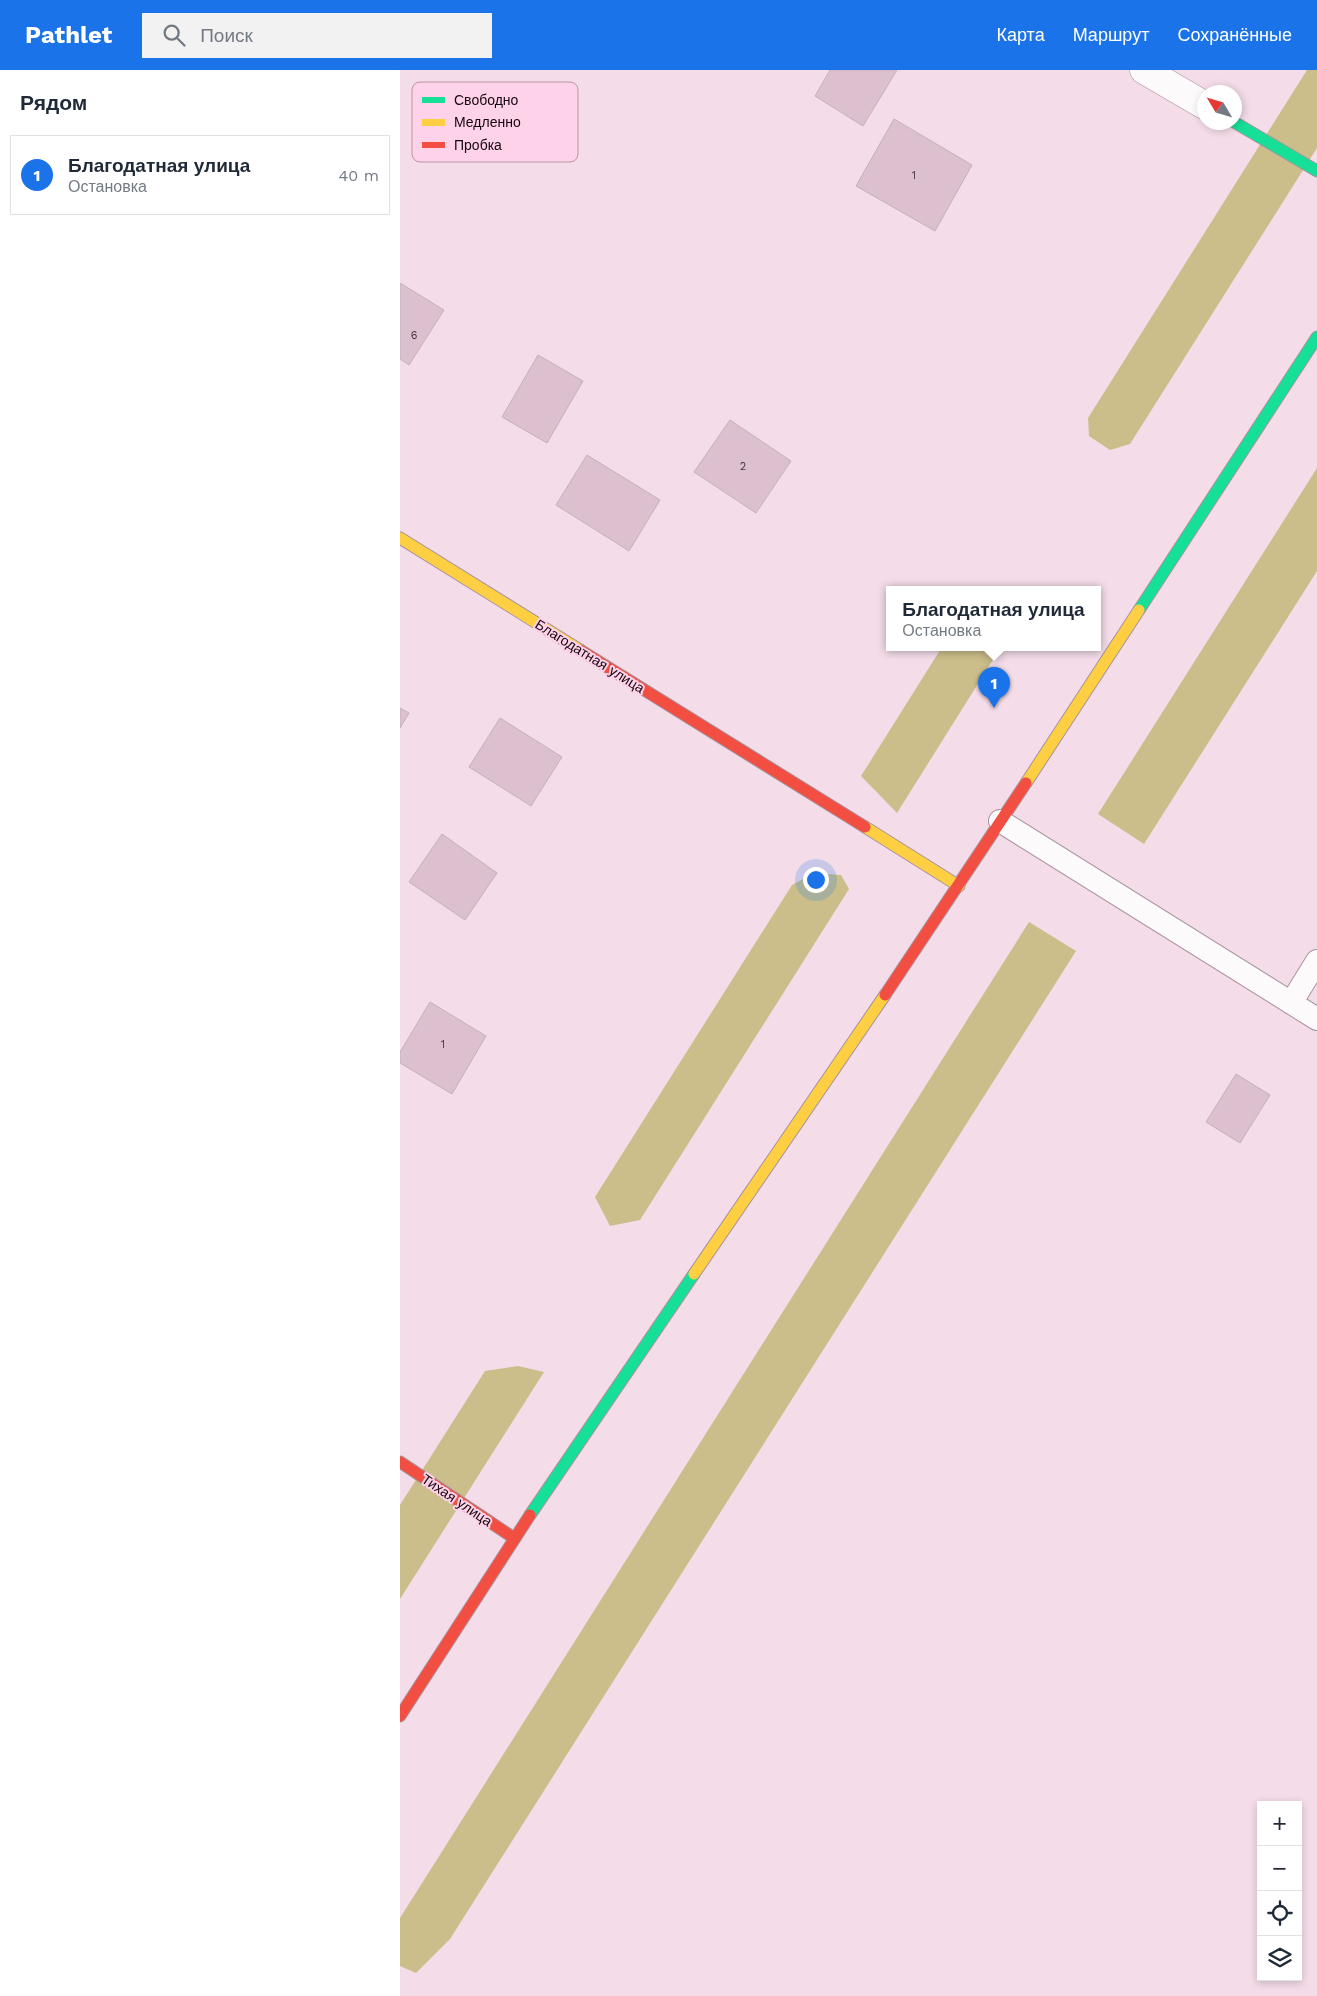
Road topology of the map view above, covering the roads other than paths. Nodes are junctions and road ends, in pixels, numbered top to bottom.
1 (1144, 70) edge
2 (1197, 101) edge
3 (1242, 127) edge
4 (1317, 170) edge
5 (1317, 337) edge
6 (400, 538) edge
7 (1000, 821) junction
8 (959, 886) junction
9 (1317, 961) edge
10 (1291, 1003) junction
11 (1317, 1019) edge
12 (400, 1462) edge
13 (514, 1538) junction
14 (400, 1716) edge

1 - 2 street
3 - 4 street
5 - 7 street
6 - 8 street, Благодатная улица
7 - 8 street
7 - 10 lane
8 - 13 street
9 - 10 lane
10 - 11 lane
12 - 13 street, Тихая улица
13 - 14 street

